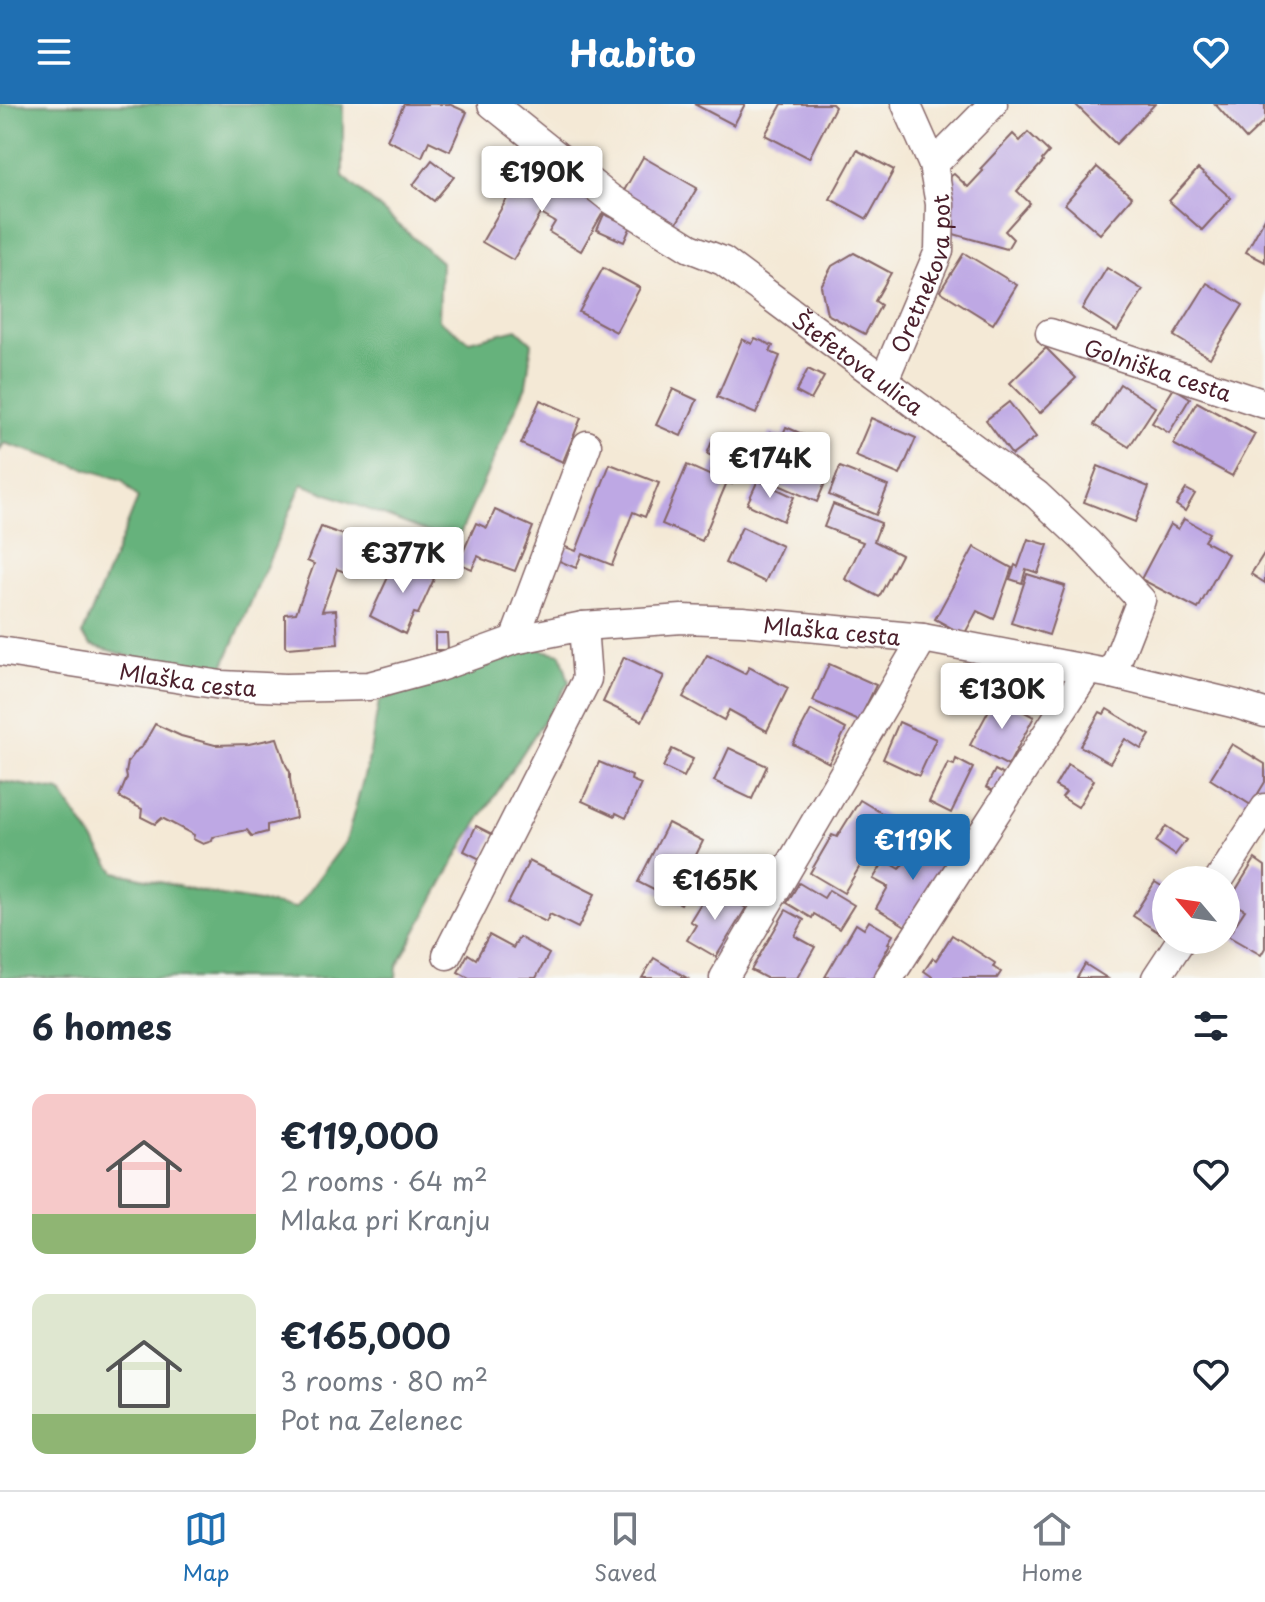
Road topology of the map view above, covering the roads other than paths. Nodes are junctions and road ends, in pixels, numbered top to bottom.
1 (492, 104) edge
2 (906, 104) edge
3 (993, 104) edge
4 (933, 165) junction
5 (1050, 333) dead end
6 (884, 380) junction
7 (1265, 404) edge
8 (587, 445) dead end
9 (583, 626) junction
10 (923, 638) junction
11 (514, 640) junction
12 (0, 651) edge
13 (1100, 672) junction
14 (1265, 713) edge
15 (1265, 808) edge
16 (1228, 866) edge
17 (1172, 954) edge
18 (447, 955) dead end
19 (724, 978) edge
20 (889, 978) edge
21 (1156, 978) edge

1 - 6 street, Štefetova ulica
2 - 4 street, Oretnekova pot
3 - 4 street, Oretnekova pot
4 - 6 street, Oretnekova pot
5 - 7 street, Golniška cesta
6 - 13 street, Štefetova ulica
8 - 11 street
9 - 10 street, Mlaška cesta
9 - 11 street, Mlaška cesta
9 - 18 street
10 - 13 street, Mlaška cesta
10 - 19 street
11 - 12 street, Mlaška cesta
13 - 14 street, Mlaška cesta
13 - 20 street
15 - 16 street
17 - 21 street

